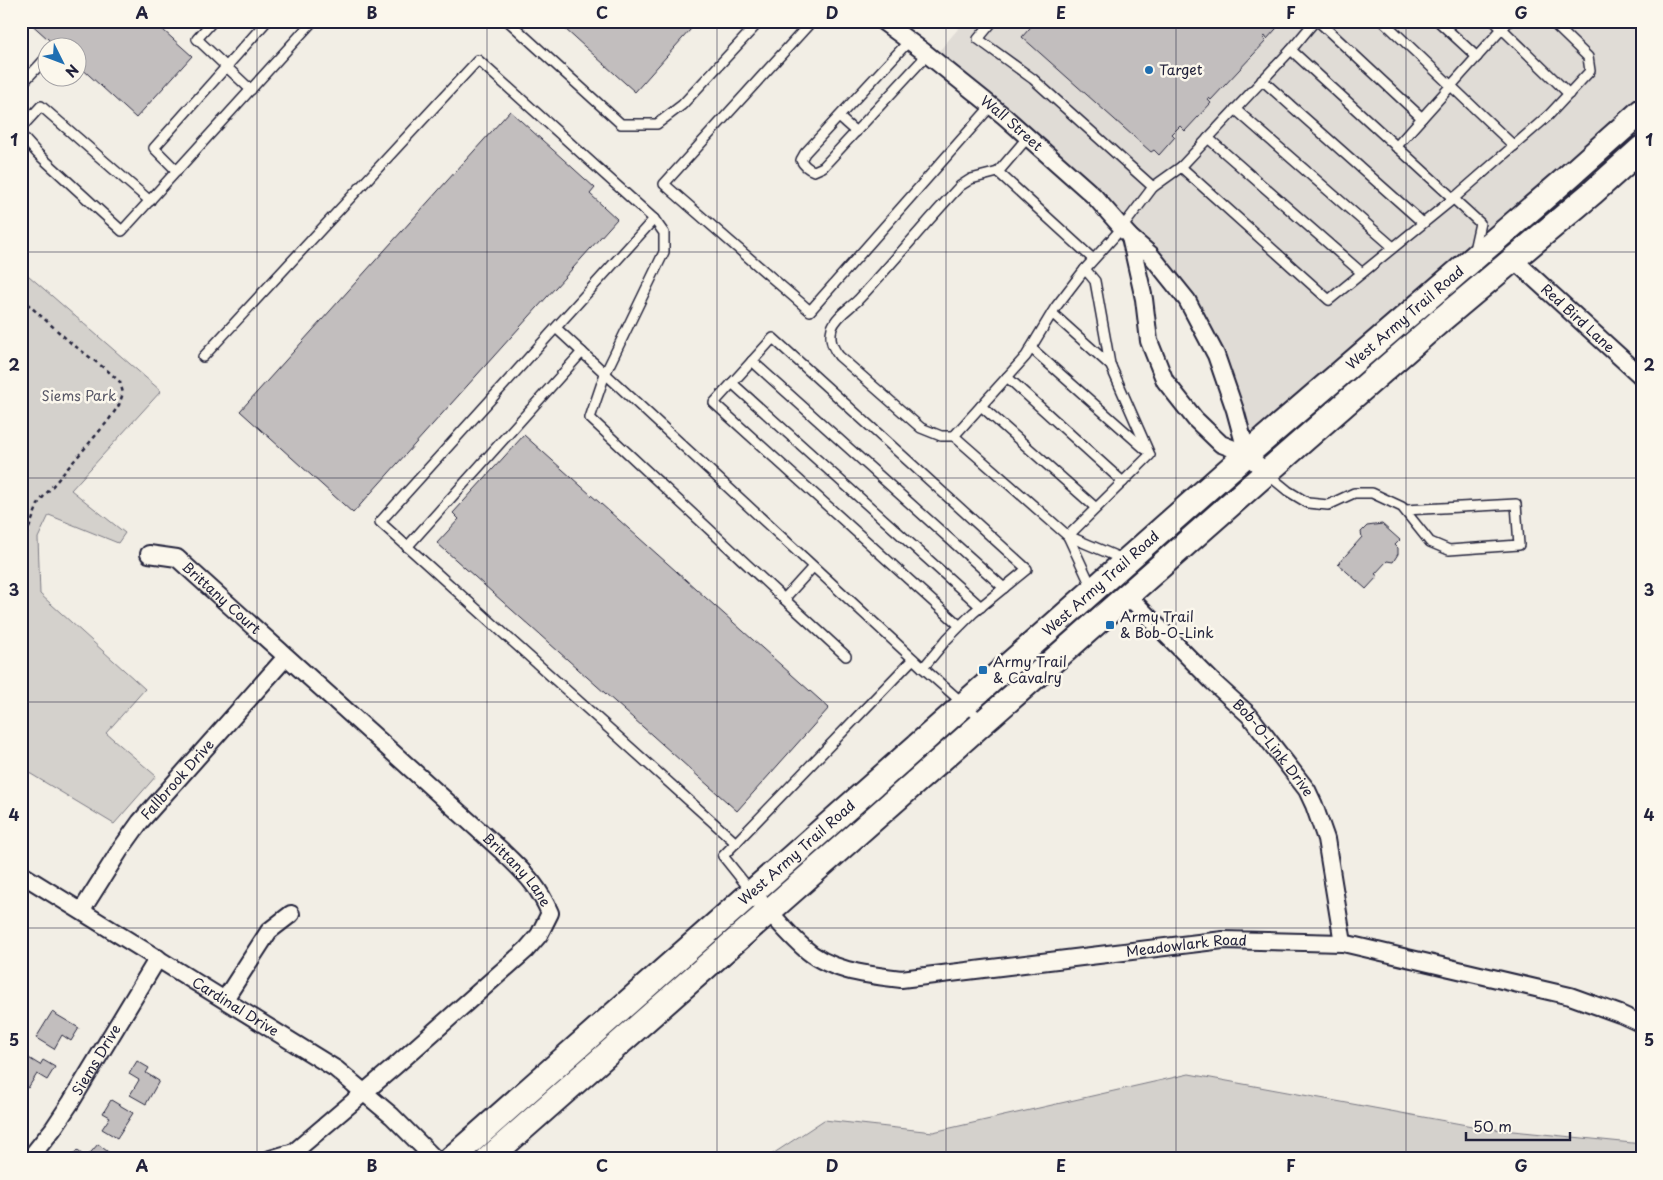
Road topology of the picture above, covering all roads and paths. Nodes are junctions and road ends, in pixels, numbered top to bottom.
1 (212, 21) edge
2 (267, 21) edge
3 (313, 21) edge
4 (508, 21) edge
5 (760, 21) edge
6 (812, 21) edge
7 (882, 21) edge
8 (993, 21) edge
9 (1316, 21) edge
10 (1383, 21) edge
11 (1438, 21) edge
12 (1494, 21) edge
13 (1508, 21) edge
14 (1551, 21) edge
15 (1502, 29) junction
16 (909, 41) junction
17 (1291, 50) junction
18 (927, 54) junction
19 (1477, 57) junction
20 (38, 67) edge
21 (226, 67) junction
22 (1262, 80) junction
23 (21, 85) edge
24 (1451, 85) junction
25 (250, 90) junction
26 (1569, 94) junction
27 (991, 106) junction
28 (1235, 109) junction
29 (1642, 111) edge
30 (839, 117) junction
31 (1422, 118) junction
32 (21, 128) edge
33 (856, 132) junction
34 (21, 136) edge
35 (1028, 137) junction
36 (1208, 138) junction
37 (1514, 146) junction
38 (1396, 147) junction
39 (1642, 148) edge
40 (1181, 167) junction
41 (177, 171) junction
42 (998, 172) junction
43 (1153, 187) junction
44 (1453, 199) junction
45 (150, 201) junction
46 (654, 219) junction
47 (1423, 223) junction
48 (1126, 232) junction
49 (1393, 247) junction
50 (1093, 259) junction
51 (1513, 259) junction
52 (1471, 260) junction
53 (1084, 269) junction
54 (1362, 273) junction
55 (21, 298) edge
56 (1052, 314) junction
57 (556, 328) junction
58 (1031, 348) junction
59 (582, 352) junction
60 (203, 357) dead end
61 (752, 361) junction
62 (1110, 366) junction
63 (605, 374) junction
64 (1007, 377) junction
65 (1642, 377) edge
66 (732, 383) junction
67 (981, 406) junction
68 (954, 436) junction
69 (1148, 451) junction
70 (1246, 454) junction
71 (1266, 473) junction
72 (1123, 482) junction
73 (1096, 508) junction
74 (1405, 510) junction
75 (1068, 536) junction
76 (407, 547) junction
77 (21, 549) edge
78 (149, 554) dead end
79 (1126, 561) junction
80 (813, 567) junction
81 (1004, 588) junction
82 (1093, 590) junction
83 (1127, 595) junction
84 (784, 598) junction
85 (981, 607) junction
86 (960, 626) junction
87 (846, 656) dead end
88 (286, 657) junction
89 (913, 660) junction
90 (923, 668) junction
91 (964, 704) junction
92 (983, 721) junction
93 (736, 843) junction
94 (21, 874) edge
95 (753, 893) junction
96 (82, 910) junction
97 (769, 910) junction
98 (291, 914) dead end
99 (1343, 943) junction
100 (158, 958) junction
101 (225, 999) junction
102 (1642, 1024) edge
103 (363, 1092) junction
104 (29, 1159) edge
105 (270, 1159) edge
106 (435, 1159) edge
107 (450, 1159) edge
108 (488, 1159) edge

1 - 21 lane
2 - 21 lane
3 - 25 lane
4 - 5 lane
6 - 27 lane
7 - 16 street, Wall Street
8 - 43 lane
9 - 17 lane
9 - 31 lane
10 - 24 lane
11 - 19 lane
12 - 15 lane
13 - 15 lane
14 - 26 lane
15 - 19 lane
15 - 26 lane
16 - 18 street, Wall Street
16 - 30 lane
17 - 22 lane
17 - 38 lane
18 - 27 street, Wall Street
18 - 33 lane
19 - 24 lane
20 - 23 lane
21 - 25 lane
21 - 41 lane
22 - 28 lane
22 - 47 lane
24 - 31 lane
24 - 37 lane
25 - 41 lane
26 - 37 lane
27 - 35 street, Wall Street
28 - 36 lane
28 - 49 lane
29 - 52 main road, West Army Trail Road
30 - 33 lane
30 - 33 lane
31 - 38 lane
32 - 45 lane
34 - 45 lane
35 - 42 lane
35 - 48 street, Wall Street
36 - 40 lane
36 - 54 lane
37 - 44 lane
38 - 44 lane
39 - 51 main road, West Army Trail Road
40 - 43 lane
40 - 54 lane
41 - 45 lane
42 - 50 lane
42 - 68 lane
43 - 48 lane
44 - 47 lane
44 - 52 lane
46 - 57 lane
46 - 60 lane
46 - 63 lane
47 - 49 lane
48 - 50 lane
48 - 70 street, Wall Street
48 - 70 street, Wall Street
49 - 54 lane
50 - 53 lane
51 - 65 street, Red Bird Lane
51 - 71 main road, West Army Trail Road
52 - 70 main road, West Army Trail Road
53 - 56 lane
53 - 62 lane
55 - 77 path
56 - 58 lane
56 - 62 lane
57 - 59 lane
57 - 76 lane
58 - 64 lane
58 - 69 lane
59 - 63 lane
59 - 76 lane
61 - 66 lane
61 - 81 lane
61 - 81 lane
62 - 69 lane
63 - 80 lane
63 - 84 lane
64 - 67 lane
64 - 72 lane
66 - 85 lane
66 - 86 lane
67 - 68 lane
67 - 73 lane
68 - 75 lane
69 - 72 lane
70 - 71 street, Wall Street
70 - 79 main road, West Army Trail Road
71 - 74 lane
71 - 83 main road, West Army Trail Road
72 - 73 lane
73 - 75 lane
74 - 74 lane
75 - 79 lane
75 - 82 lane
76 - 93 lane
78 - 88 street, Brittany Court
79 - 82 main road, West Army Trail Road
80 - 84 lane
80 - 89 lane
81 - 85 lane
82 - 91 main road, West Army Trail Road
83 - 92 main road, West Army Trail Road
83 - 99 street, Bob-O-Link Drive
84 - 87 lane
85 - 86 lane
86 - 90 lane
88 - 96 street, Fallbrook Drive
88 - 103 street, Brittany Lane
89 - 90 lane
89 - 93 lane
90 - 91 lane
91 - 92 lane
91 - 95 main road, West Army Trail Road
92 - 97 main road, West Army Trail Road
93 - 95 lane
94 - 96 street, Cardinal Drive
95 - 97 street, Meadowlark Road
95 - 107 main road, West Army Trail Road
96 - 100 street, Cardinal Drive
97 - 99 street, Meadowlark Road
97 - 108 main road, West Army Trail Road
98 - 101 street
99 - 102 street, Meadowlark Road
100 - 101 street, Cardinal Drive
100 - 104 street, Siems Drive
101 - 103 street, Cardinal Drive
103 - 105 street
103 - 106 street, Cardinal Drive

